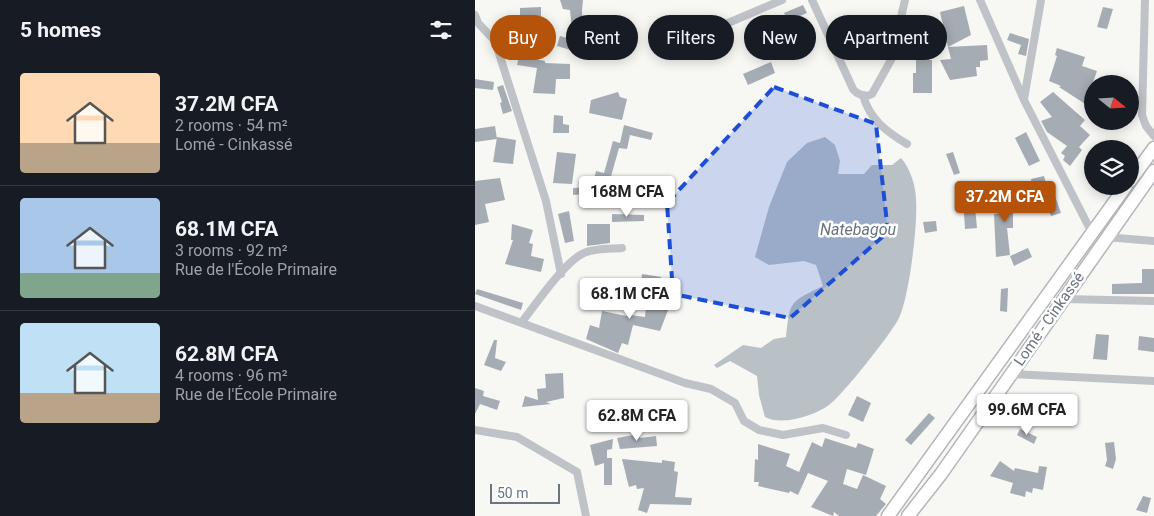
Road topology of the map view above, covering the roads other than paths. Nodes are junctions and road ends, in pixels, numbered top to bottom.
1 (782, 0) edge
2 (812, 0) edge
3 (905, 0) edge
4 (980, 0) edge
5 (1041, 0) edge
6 (1145, 0) edge
7 (475, 15) edge
8 (734, 20) edge
9 (1144, 38) junction
10 (1154, 38) edge
11 (863, 95) junction
12 (1024, 100) junction
13 (1154, 136) edge
14 (907, 144) dead end
15 (1154, 148) edge
16 (1139, 169) edge
17 (1154, 171) edge
18 (1119, 195) edge
19 (1092, 233) junction
20 (1105, 237) junction
21 (1154, 240) edge
22 (622, 248) dead end
23 (561, 274) junction
24 (1064, 299) junction
25 (1154, 301) edge
26 (475, 306) edge
27 (522, 322) junction
28 (1011, 374) junction
29 (1154, 381) edge
30 (475, 430) edge
31 (846, 435) dead end
32 (586, 516) edge
33 (888, 516) edge
34 (908, 516) edge

1 - 8 street
2 - 11 street
3 - 11 street
4 - 12 street
5 - 12 street
6 - 9 street
7 - 23 street
9 - 10 street
9 - 13 street
11 - 14 street
12 - 19 street
15 - 16 highway
17 - 20 highway, Lomé - Cinkassé
18 - 19 highway, Lomé - Cinkassé
19 - 33 highway, Lomé - Cinkassé
20 - 21 street
20 - 24 highway, Lomé - Cinkassé
22 - 23 street
23 - 27 street
24 - 25 street
24 - 28 highway, Lomé - Cinkassé
26 - 27 street
27 - 31 street
28 - 29 street
28 - 34 highway, Lomé - Cinkassé
30 - 32 street

